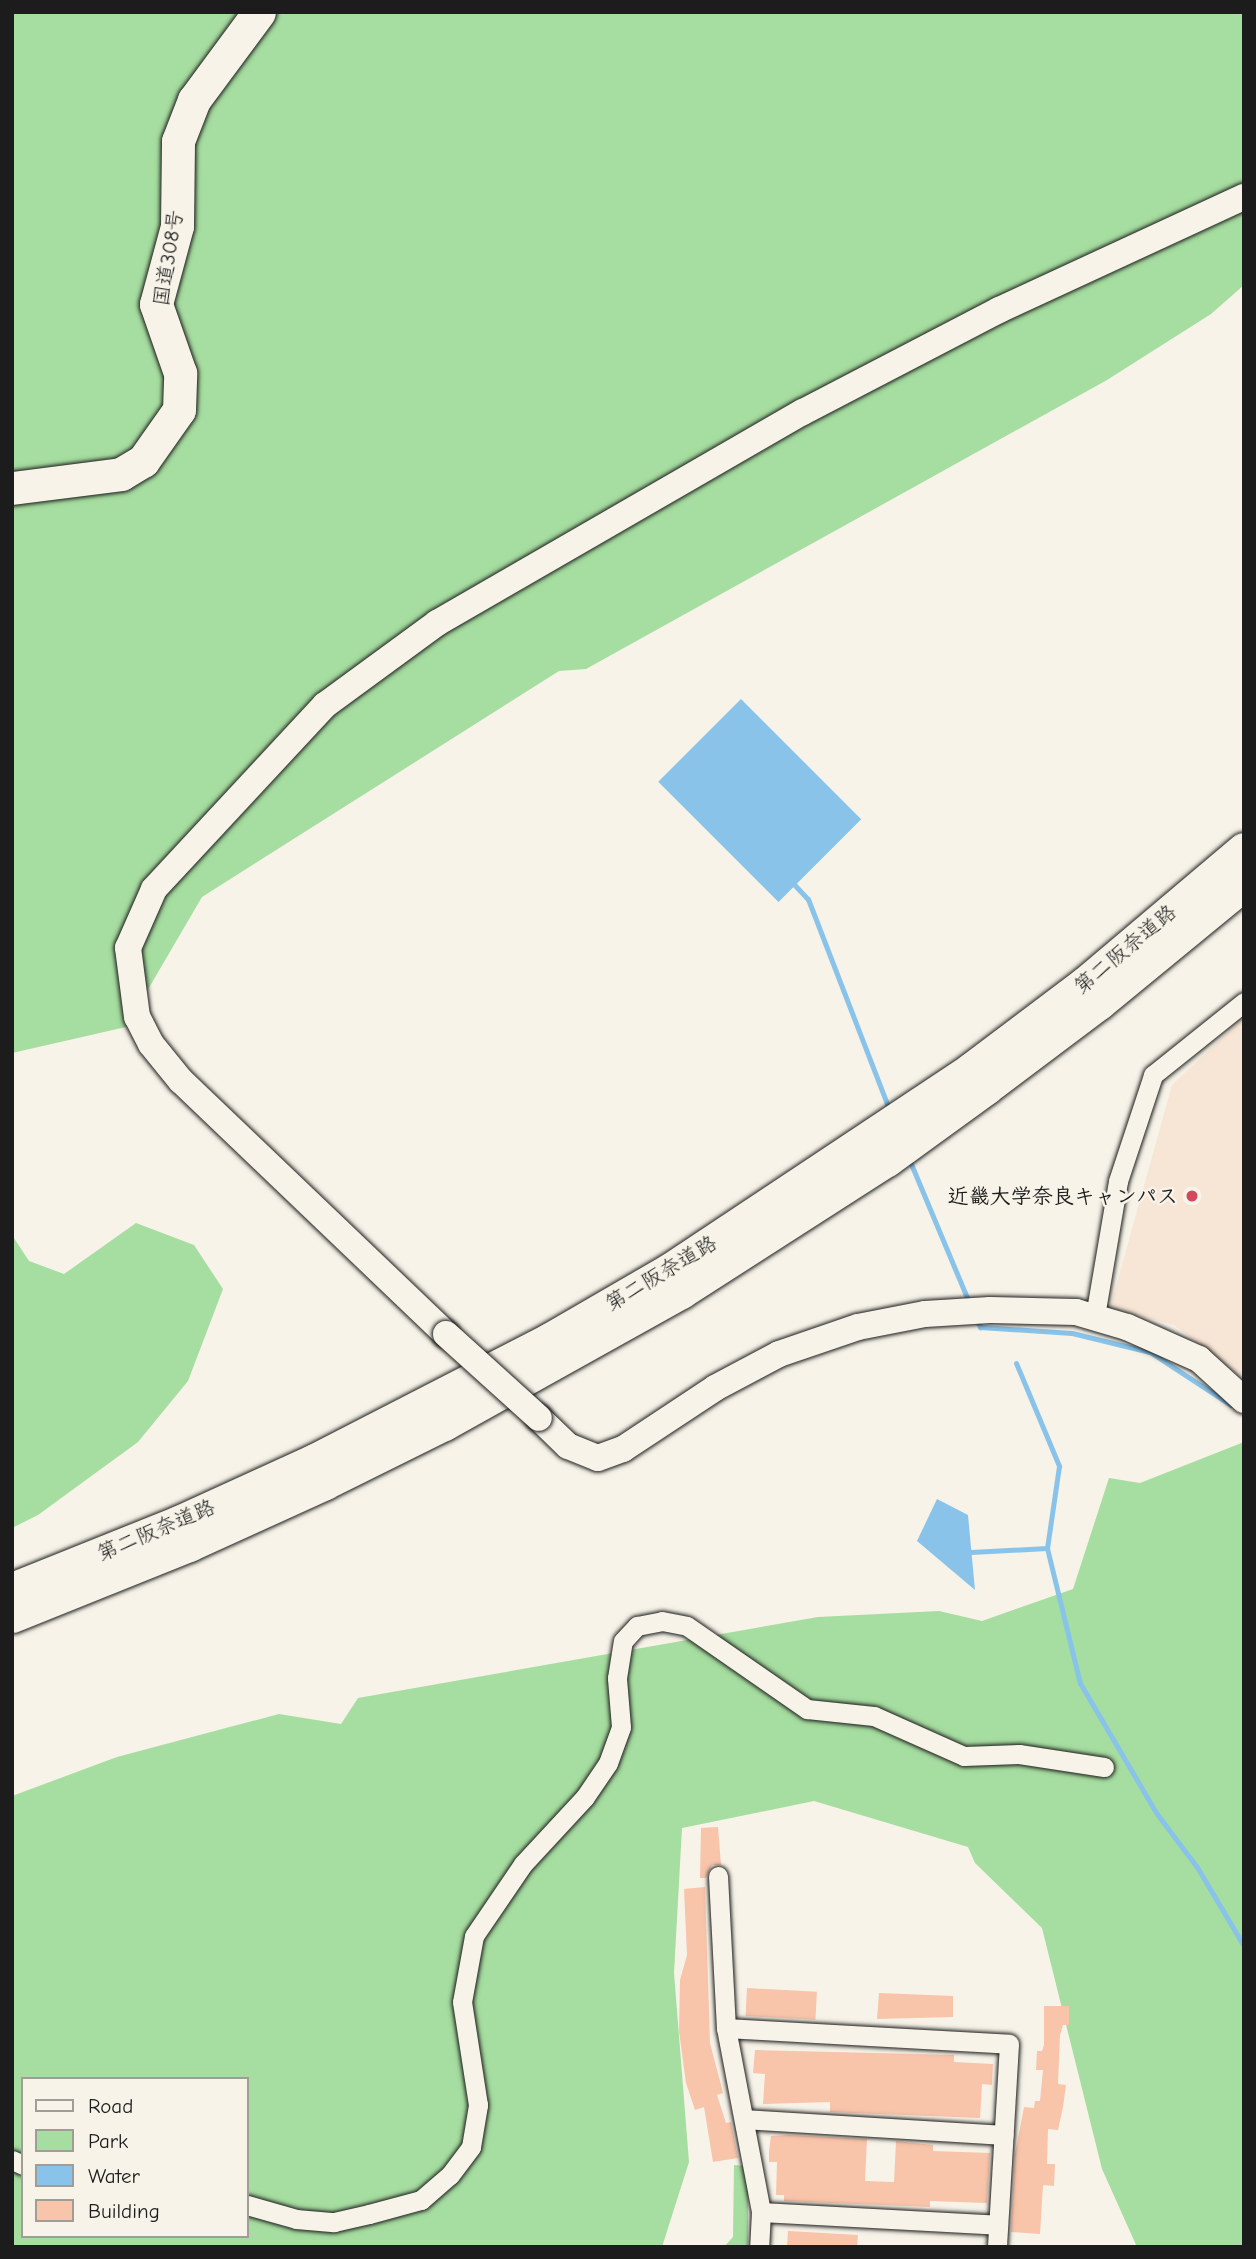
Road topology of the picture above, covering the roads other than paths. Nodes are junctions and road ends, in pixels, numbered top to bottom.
1 (259, 12) edge
2 (1244, 197) edge
3 (12, 488) edge
4 (1244, 849) edge
5 (1244, 884) edge
6 (1244, 1002) edge
7 (1095, 1317) junction
8 (1244, 1400) edge
9 (12, 1589) edge
10 (12, 1616) edge
11 (1104, 1767) dead end
12 (718, 1876) dead end
13 (726, 2028) junction
14 (744, 2119) junction
15 (1004, 2135) junction
16 (248, 2205) edge
17 (761, 2212) junction
18 (998, 2225) junction
19 (759, 2247) edge
20 (997, 2247) edge

1 - 3 highway, 国道308号
2 - 7 street, bridge
4 - 9 highway, 第二阪奈道路
5 - 10 highway, 第二阪奈道路
6 - 7 street
7 - 8 street
11 - 16 street
12 - 13 street
13 - 14 street
13 - 15 street
14 - 15 street
14 - 17 street
15 - 18 street
17 - 18 street
17 - 19 street
18 - 20 street

